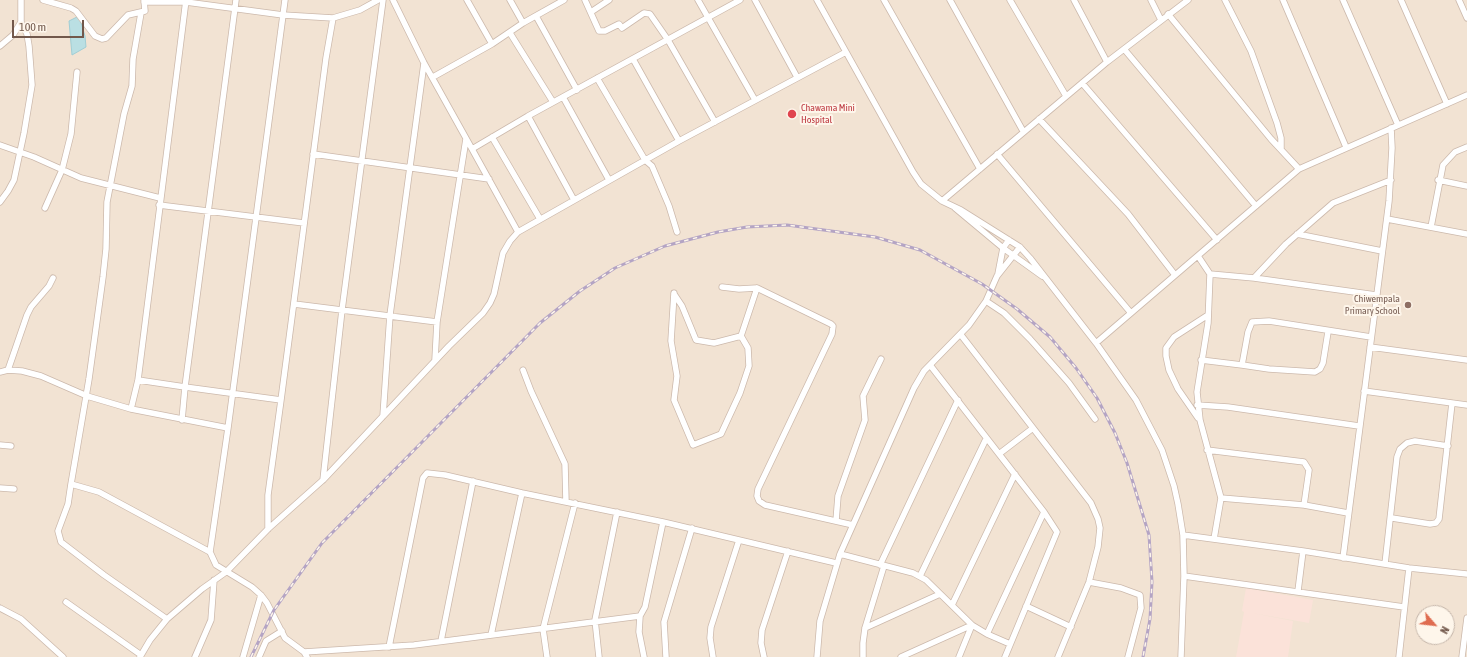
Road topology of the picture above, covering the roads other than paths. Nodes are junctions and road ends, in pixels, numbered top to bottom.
1 (21, 0) edge
2 (43, 0) edge
3 (71, 0) edge
4 (236, 0) edge
5 (285, 0) edge
6 (378, 0) edge
7 (383, 0) edge
8 (393, 0) edge
9 (467, 0) edge
10 (510, 0) edge
11 (564, 0) edge
12 (584, 0) edge
13 (609, 0) edge
14 (698, 0) edge
15 (740, 0) edge
16 (754, 0) edge
17 (817, 0) edge
18 (884, 0) edge
19 (950, 0) edge
20 (1010, 0) edge
21 (1074, 0) edge
22 (1151, 0) edge
23 (1188, 0) edge
24 (1225, 0) edge
25 (1283, 0) edge
26 (1343, 0) edge
27 (1401, 0) edge
28 (1459, 0) edge
29 (144, 1) edge
30 (186, 1) edge
31 (70, 7) junction
32 (234, 9) junction
33 (142, 12) junction
34 (591, 12) junction
35 (1168, 14) junction
36 (283, 15) junction
37 (536, 16) junction
38 (333, 18) junction
39 (709, 18) junction
40 (1467, 18) edge
41 (1161, 20) junction
42 (21, 22) junction
43 (523, 23) junction
44 (510, 33) junction
45 (668, 40) junction
46 (492, 44) junction
47 (0, 46) edge
48 (1124, 49) junction
49 (846, 52) junction
50 (633, 59) junction
51 (424, 62) junction
52 (1107, 62) junction
53 (77, 72) dead end
54 (433, 77) junction
55 (797, 77) junction
56 (597, 78) junction
57 (1082, 83) junction
58 (577, 90) junction
59 (1066, 96) junction
60 (1467, 96) edge
61 (563, 97) junction
62 (755, 100) junction
63 (553, 102) junction
64 (1447, 104) junction
65 (528, 116) junction
66 (1039, 119) junction
67 (715, 122) junction
68 (1398, 125) junction
69 (1391, 128) junction
70 (1023, 131) junction
71 (492, 137) junction
72 (466, 139) junction
73 (680, 141) junction
74 (0, 145) edge
75 (1346, 147) junction
76 (1467, 147) edge
77 (472, 149) junction
78 (1281, 149) junction
79 (20, 152) junction
80 (314, 154) junction
81 (997, 154) junction
82 (362, 160) junction
83 (645, 160) junction
84 (409, 166) junction
85 (980, 169) junction
86 (1300, 169) junction
87 (62, 170) junction
88 (460, 175) junction
89 (489, 180) junction
90 (609, 180) junction
91 (1391, 180) junction
92 (1438, 180) junction
93 (1467, 186) edge
94 (112, 187) junction
95 (160, 198) junction
96 (574, 200) junction
97 (942, 200) junction
98 (0, 202) edge
99 (160, 206) junction
100 (1256, 206) junction
101 (45, 208) dead end
102 (955, 208) junction
103 (208, 212) junction
104 (256, 217) junction
105 (540, 219) junction
106 (1387, 219) junction
107 (304, 224) junction
108 (1431, 227) junction
109 (518, 232) junction
110 (677, 232) dead end
111 (1297, 234) junction
112 (1467, 234) edge
113 (1009, 240) junction
114 (1217, 240) junction
115 (1020, 247) junction
116 (1003, 248) junction
117 (1382, 252) junction
118 (1014, 256) junction
119 (1198, 256) junction
120 (1210, 274) junction
121 (997, 276) junction
122 (1175, 276) junction
123 (53, 278) dead end
124 (1044, 278) junction
125 (1254, 278) junction
126 (722, 287) dead end
127 (757, 288) junction
128 (1376, 295) junction
129 (986, 301) junction
130 (294, 304) junction
131 (342, 310) junction
132 (1131, 313) junction
133 (390, 315) junction
134 (1208, 315) junction
135 (437, 322) junction
136 (1328, 332) junction
137 (961, 335) junction
138 (741, 336) junction
139 (1371, 337) junction
140 (1096, 343) junction
141 (1370, 347) junction
142 (881, 359) dead end
143 (435, 360) junction
144 (1201, 360) junction
145 (1467, 360) edge
146 (930, 364) junction
147 (1242, 365) junction
148 (8, 370) junction
149 (523, 370) dead end
150 (0, 372) edge
151 (138, 380) junction
152 (185, 387) junction
153 (1364, 391) junction
154 (233, 393) junction
155 (86, 396) junction
156 (281, 400) junction
157 (958, 400) junction
158 (1452, 403) junction
159 (1197, 405) junction
160 (1467, 405) edge
161 (131, 409) junction
162 (383, 416) junction
163 (1095, 418) dead end
164 (182, 420) junction
165 (1200, 420) junction
166 (1359, 426) junction
167 (228, 428) junction
168 (1032, 428) junction
169 (986, 439) junction
170 (0, 445) edge
171 (11, 446) dead end
172 (1448, 446) junction
173 (1207, 450) junction
174 (998, 454) junction
175 (1015, 474) junction
176 (323, 480) junction
177 (473, 481) junction
178 (71, 484) junction
179 (0, 488) edge
180 (14, 488) dead end
181 (522, 493) junction
182 (1221, 498) junction
183 (566, 502) junction
184 (575, 503) junction
185 (1304, 505) junction
186 (616, 512) junction
187 (1044, 512) junction
188 (1348, 513) junction
189 (1392, 518) junction
190 (836, 521) junction
191 (663, 522) junction
192 (852, 525) junction
193 (692, 528) junction
194 (268, 529) junction
195 (1182, 535) junction
196 (1214, 539) junction
197 (739, 540) junction
198 (788, 551) junction
199 (1303, 551) junction
200 (210, 552) junction
201 (840, 554) junction
202 (1343, 558) junction
203 (836, 563) junction
204 (1385, 564) junction
205 (882, 565) junction
206 (1410, 568) junction
207 (226, 572) junction
208 (1467, 574) edge
209 (920, 576) junction
210 (1184, 576) junction
211 (214, 580) junction
212 (1089, 582) junction
213 (1298, 591) junction
214 (940, 594) junction
215 (261, 595) junction
216 (66, 602) dead end
217 (952, 605) junction
218 (1026, 606) junction
219 (1404, 607) junction
220 (0, 608) edge
221 (640, 616) junction
222 (1467, 618) edge
223 (167, 619) junction
224 (595, 620) junction
225 (972, 626) junction
226 (1071, 627) junction
227 (865, 628) junction
228 (543, 629) junction
229 (282, 631) junction
230 (987, 634) junction
231 (491, 636) junction
232 (441, 641) junction
233 (1010, 644) junction
234 (389, 647) junction
235 (306, 655) edge
236 (140, 656) edge
237 (244, 656) edge
238 (64, 657) edge
239 (195, 657) edge
240 (259, 657) edge
241 (547, 657) edge
242 (599, 657) edge
243 (644, 657) edge
244 (666, 657) edge
245 (713, 657) edge
246 (764, 657) edge
247 (817, 657) edge
248 (863, 657) edge
249 (901, 657) edge
250 (959, 657) edge
251 (1005, 657) edge
252 (1058, 657) edge
253 (1128, 657) edge
254 (1181, 657) edge
255 (1399, 657) edge
256 (1462, 657) edge

1 - 42 street
2 - 31 street
3 - 31 street
4 - 32 street
5 - 36 street
6 - 38 street
7 - 82 street
8 - 51 street
9 - 46 street
10 - 43 street
11 - 37 street
12 - 34 street
13 - 34 street
14 - 39 street
15 - 39 street
16 - 55 street
17 - 49 street
18 - 85 street
19 - 70 street
20 - 59 street
21 - 52 street
22 - 41 street
23 - 35 street
24 - 78 street
25 - 75 street
26 - 68 street
27 - 64 street
28 - 40 street
29 - 30 street
29 - 33 street
30 - 32 street
30 - 95 street
31 - 33 street
32 - 36 street
32 - 103 street
33 - 94 street
34 - 45 street
35 - 41 street
35 - 78 street
36 - 38 street
36 - 104 street
37 - 43 street
37 - 58 street
38 - 80 street
39 - 45 street
39 - 62 street
41 - 48 street
42 - 47 street
42 - 79 street
43 - 44 street
44 - 46 street
44 - 63 street
45 - 50 street
45 - 67 street
46 - 54 street
48 - 52 street
48 - 100 street
49 - 55 street
49 - 97 street
50 - 56 street
50 - 73 street
51 - 54 street
51 - 84 street
52 - 57 street
53 - 87 street
54 - 72 street
55 - 62 street
56 - 58 street
56 - 83 street
57 - 59 street
57 - 114 street
58 - 61 street
59 - 66 street
60 - 64 street
61 - 63 street
61 - 90 street
62 - 67 street
63 - 65 street
64 - 68 street
65 - 71 street
65 - 96 street
66 - 70 street
66 - 122 street
67 - 73 street
68 - 69 street
69 - 75 street
69 - 91 street
70 - 81 street
71 - 77 street
71 - 105 street
72 - 77 street
72 - 88 street
73 - 83 street
74 - 79 street
75 - 86 street
76 - 92 street
77 - 89 street
78 - 86 street
79 - 87 street
79 - 98 street
80 - 82 street
80 - 107 street
81 - 85 street
81 - 132 street
82 - 84 street
82 - 131 street
83 - 90 street
83 - 110 street
84 - 88 street
84 - 133 street
85 - 97 street
86 - 100 street
87 - 94 street
87 - 101 street
88 - 89 street
88 - 135 street
89 - 109 street
90 - 96 street
91 - 106 street
91 - 111 street
92 - 93 street
92 - 108 street
94 - 95 street
94 - 155 street
95 - 99 street
96 - 105 street
97 - 102 street
99 - 103 street
99 - 151 street
100 - 114 street
102 - 113 street
102 - 116 street
103 - 104 street
103 - 152 street
104 - 107 street
104 - 154 street
105 - 109 street
106 - 108 street
106 - 117 street
107 - 130 street
108 - 112 street
109 - 143 street
111 - 117 street
111 - 125 street
113 - 115 street
113 - 116 street
114 - 119 street
115 - 118 street
115 - 124 street
116 - 118 street
116 - 121 street
117 - 128 street
118 - 121 street
118 - 124 street
119 - 120 street
119 - 122 street
120 - 125 street
120 - 134 street
121 - 129 street
122 - 132 street
123 - 148 street
124 - 140 street
125 - 128 street
126 - 127 street
127 - 138 street
127 - 190 street
128 - 139 street
129 - 137 street
129 - 163 street
130 - 131 street
130 - 156 street
131 - 133 street
131 - 176 street
132 - 140 street
133 - 135 street
133 - 162 street
134 - 144 street
134 - 165 street
135 - 143 street
136 - 139 street
136 - 147 street
136 - 147 street
137 - 146 street
137 - 168 street
138 - 138 street
139 - 141 street
140 - 195 street
141 - 145 street
141 - 153 street
142 - 190 street
143 - 162 street
144 - 147 street
144 - 159 street
146 - 157 street
146 - 192 street
148 - 150 street
148 - 155 street
149 - 183 street
151 - 152 street
151 - 161 street
152 - 154 street
152 - 164 street
153 - 158 street
153 - 166 street
154 - 156 street
154 - 167 street
155 - 161 street
155 - 178 street
156 - 194 street
157 - 169 street
157 - 205 street
158 - 160 street
158 - 172 street
159 - 165 street
159 - 166 street
161 - 164 street
162 - 176 street
164 - 167 street
165 - 173 street
166 - 188 street
167 - 200 street
168 - 174 street
168 - 212 street
169 - 174 street
169 - 209 street
170 - 171 street
172 - 189 street
172 - 189 street
173 - 182 street
173 - 185 street
174 - 175 street
175 - 187 street
175 - 217 street
176 - 194 street
177 - 181 street
177 - 232 street
177 - 234 street
178 - 200 street
178 - 223 street
179 - 180 street
181 - 183 street
181 - 231 street
182 - 185 street
182 - 196 street
183 - 184 street
184 - 186 street
184 - 228 street
185 - 188 street
186 - 191 street
186 - 224 street
187 - 218 street
187 - 230 street
188 - 202 street
189 - 204 street
190 - 192 street
191 - 193 street
191 - 221 street
192 - 201 street
193 - 197 street
193 - 244 street
194 - 207 street
195 - 196 street
195 - 210 street
196 - 199 street
197 - 198 street
197 - 245 street
198 - 203 street
198 - 246 street
199 - 202 street
199 - 213 street
200 - 207 street
201 - 203 street
201 - 205 street
202 - 204 street
203 - 247 street
204 - 206 street
205 - 209 street
205 - 227 street
206 - 208 street
206 - 219 street
207 - 211 street
207 - 215 street
209 - 214 street
210 - 213 street
210 - 254 street
211 - 223 street
211 - 239 street
212 - 226 street
212 - 253 street
213 - 219 street
214 - 217 street
214 - 227 street
215 - 229 street
215 - 237 street
216 - 236 street
217 - 225 street
218 - 226 street
218 - 233 street
219 - 255 street
220 - 238 street
221 - 224 street
221 - 243 street
222 - 256 street
223 - 236 street
224 - 228 street
224 - 242 street
225 - 230 street
225 - 249 street
225 - 250 street
226 - 252 street
227 - 248 street
228 - 231 street
228 - 241 street
229 - 235 street
229 - 240 street
230 - 233 street
231 - 232 street
232 - 234 street
233 - 251 street
234 - 235 street

